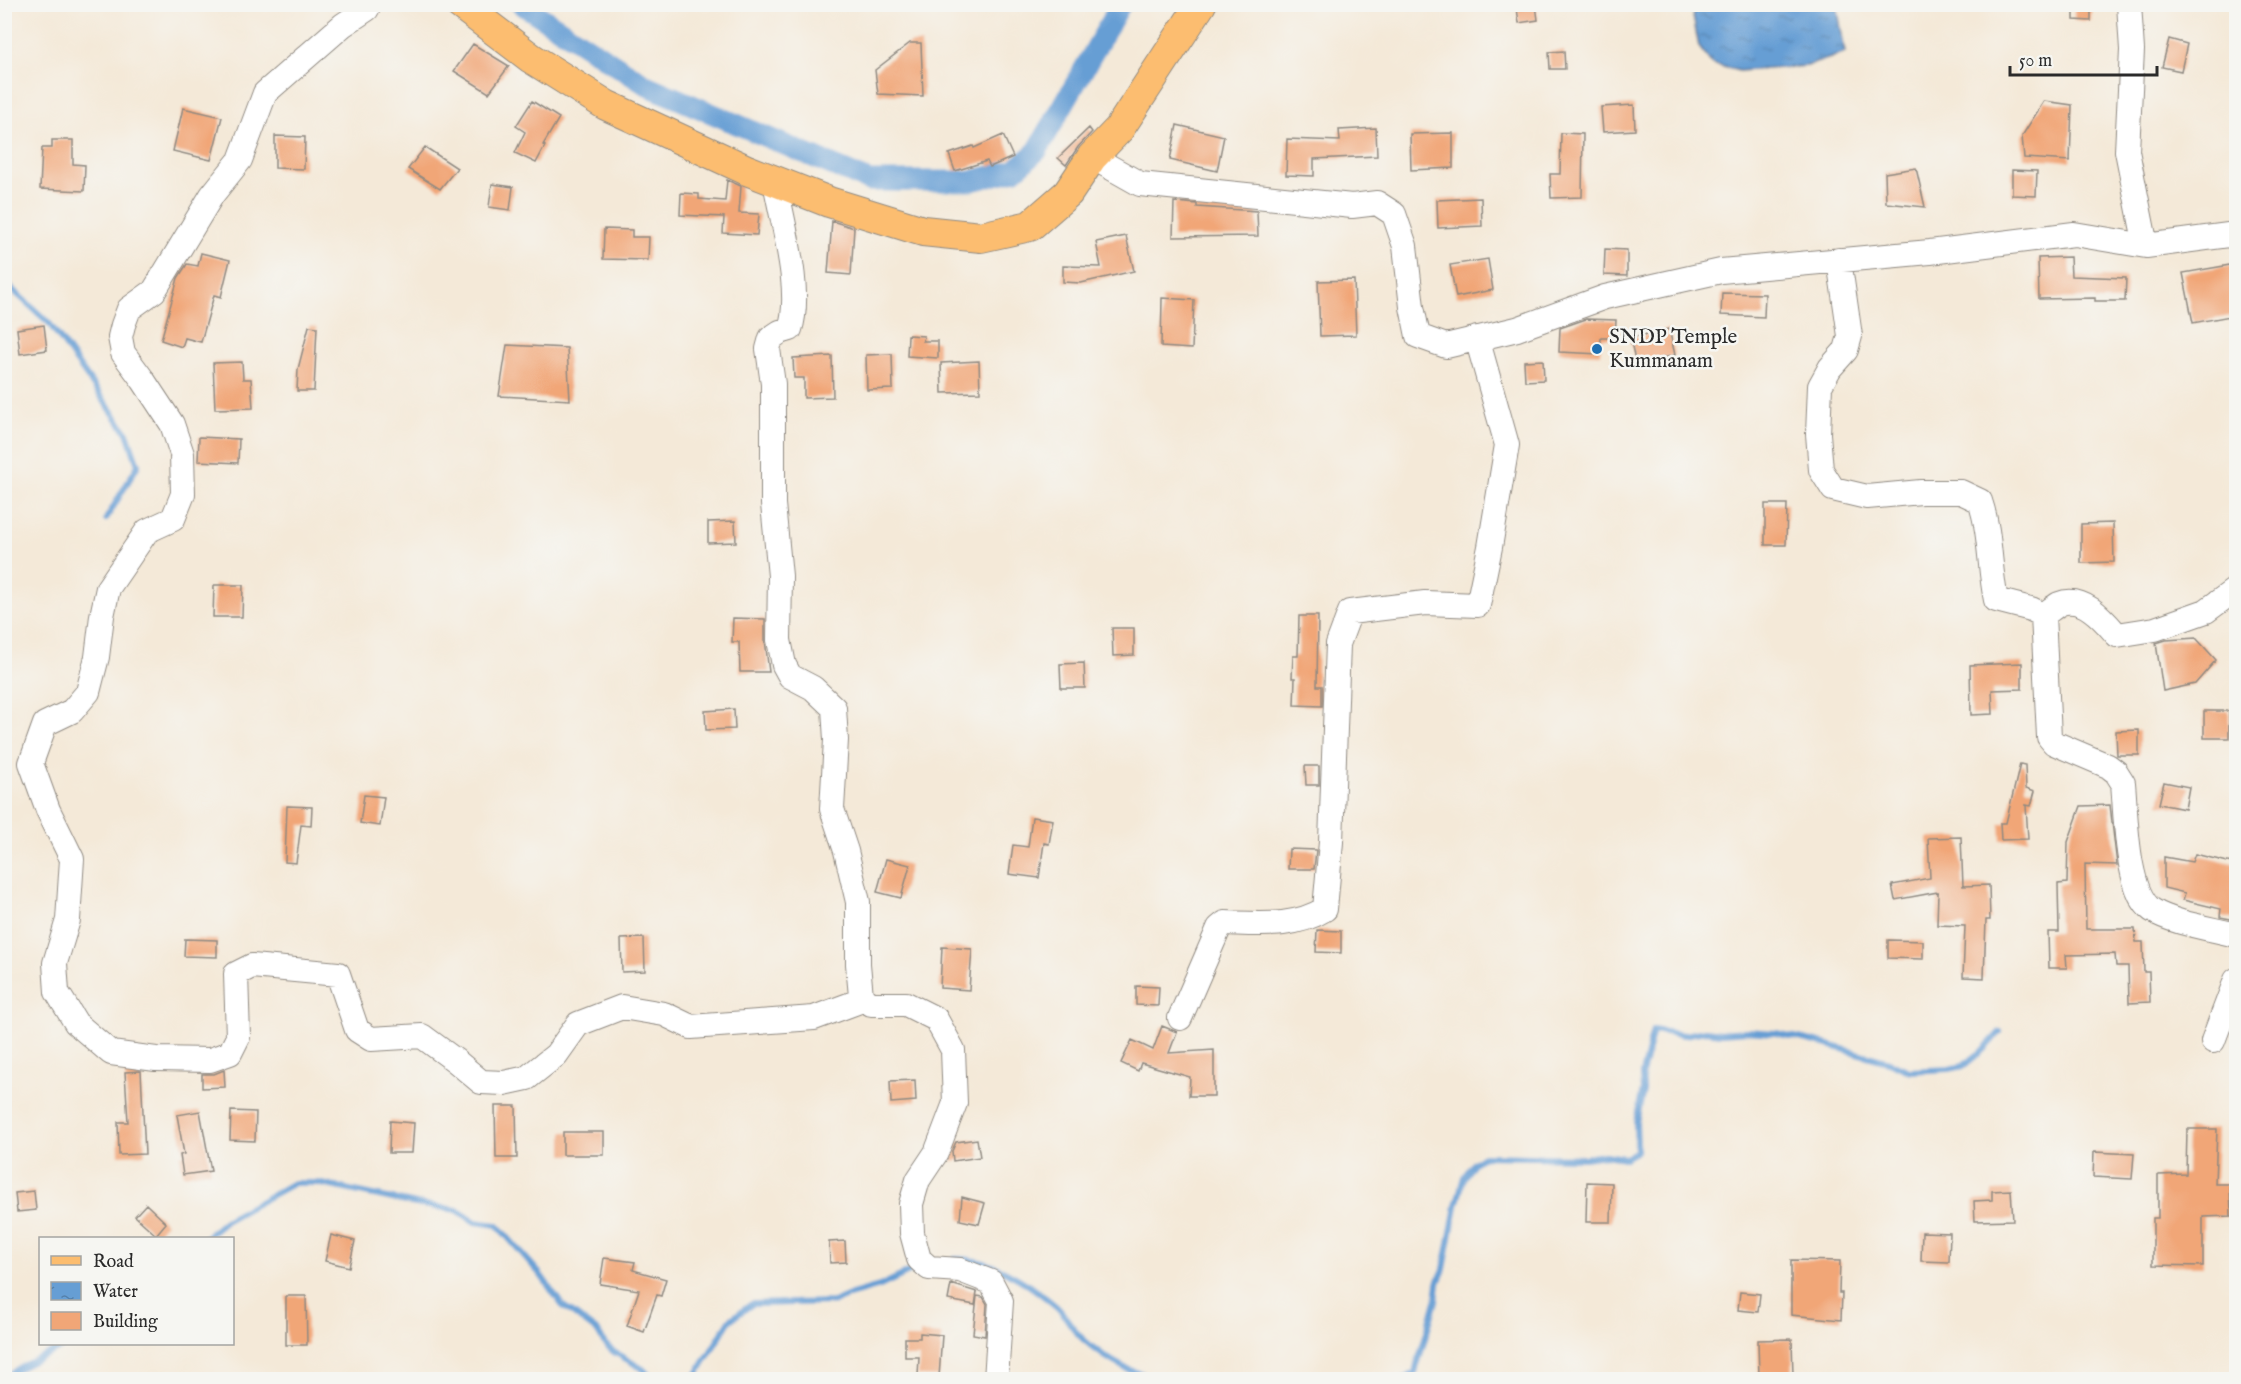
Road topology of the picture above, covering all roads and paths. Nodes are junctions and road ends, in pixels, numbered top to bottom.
1 (369, 4) edge
2 (460, 4) edge
3 (1201, 4) edge
4 (2129, 4) edge
5 (1092, 157) junction
6 (775, 181) junction
7 (2236, 234) edge
8 (2146, 246) junction
9 (1839, 260) junction
10 (1477, 338) junction
11 (2236, 589) edge
12 (2043, 615) junction
13 (2236, 935) edge
14 (2236, 980) edge
15 (865, 999) junction
16 (1180, 1018) dead end
17 (2212, 1041) dead end
18 (996, 1380) edge

1 - 15 street
2 - 6 main road
3 - 5 main road
4 - 8 street
5 - 6 main road
5 - 10 street
6 - 15 street
7 - 8 street
8 - 9 street
9 - 10 street
9 - 12 street
10 - 16 street
11 - 12 street
12 - 13 street
14 - 17 street
15 - 18 street

